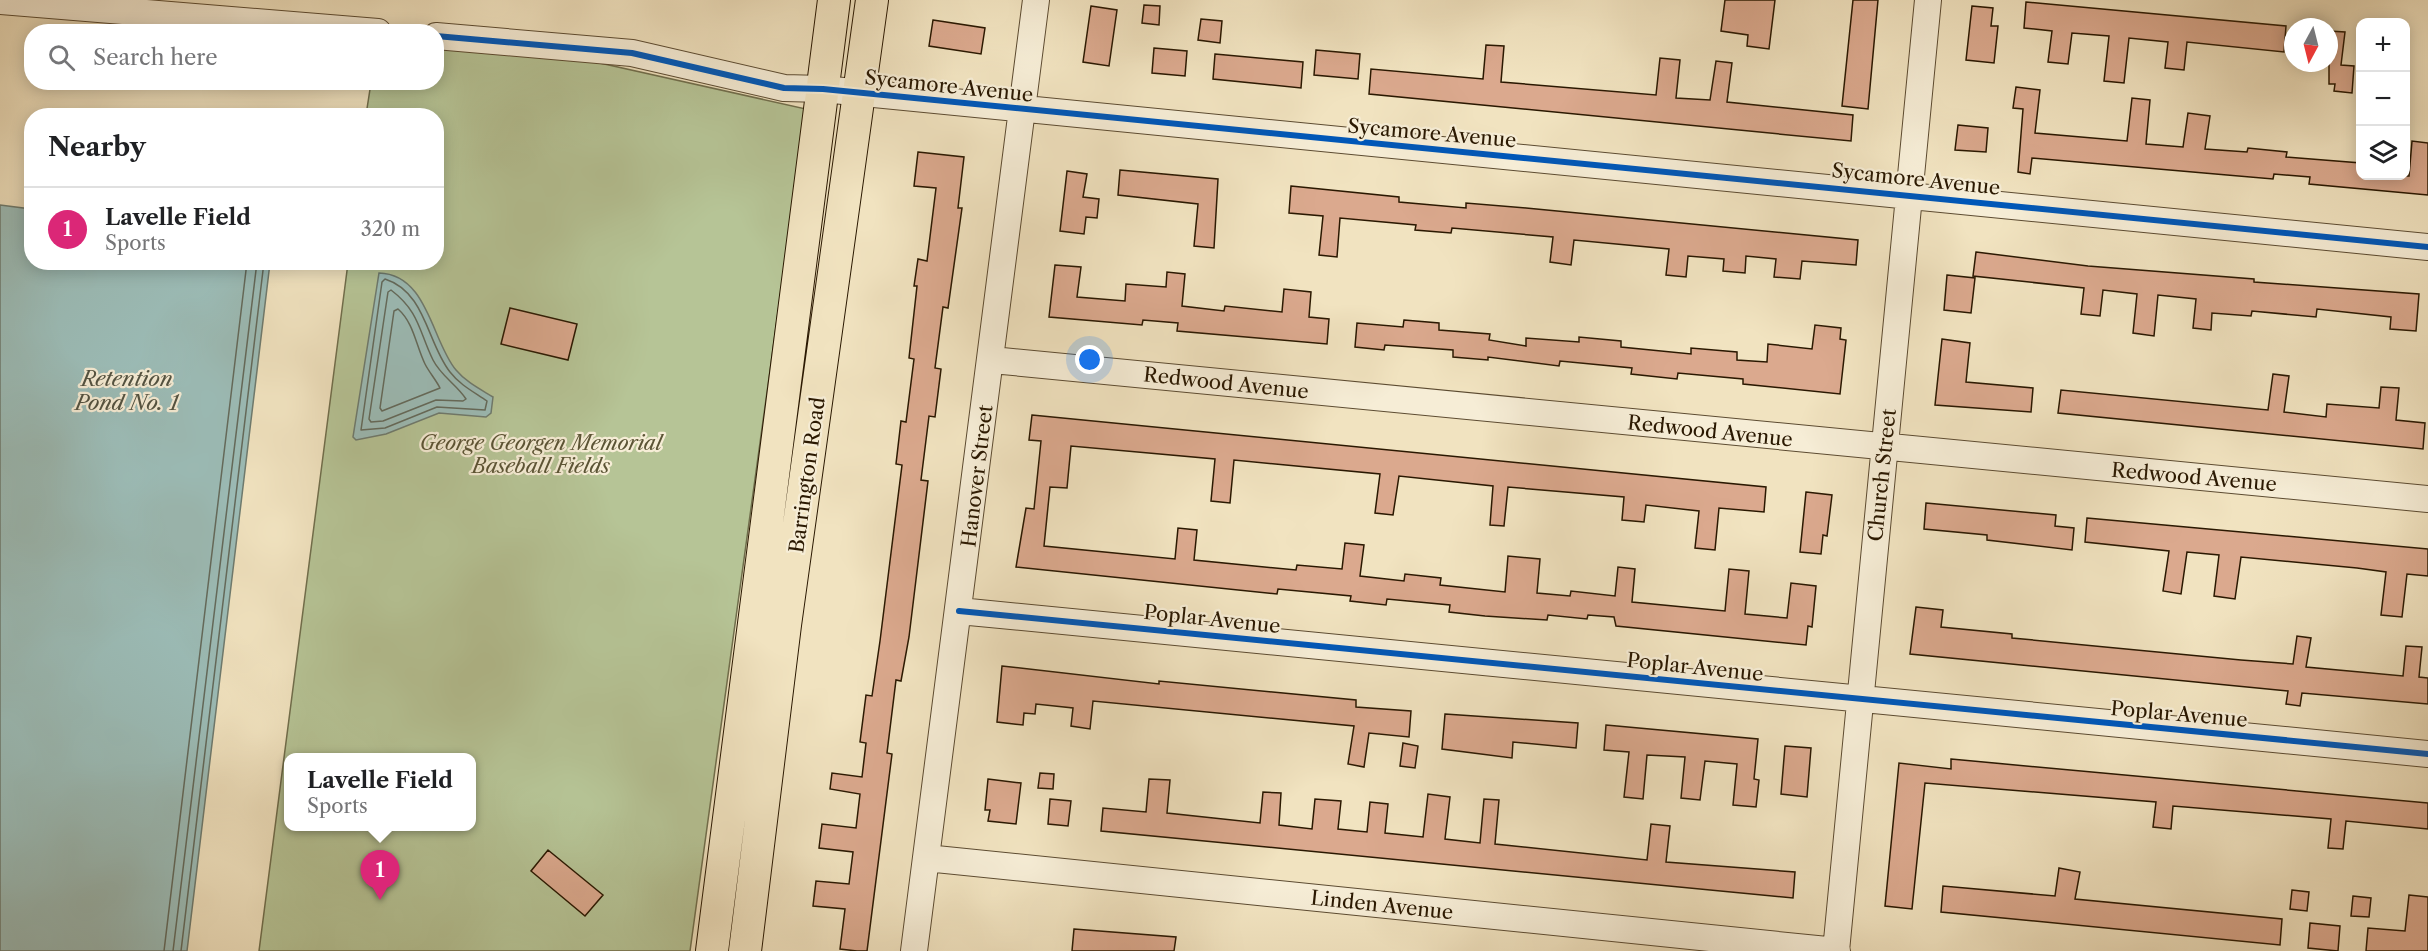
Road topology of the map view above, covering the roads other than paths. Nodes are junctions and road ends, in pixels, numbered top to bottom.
1 (834, 0) edge
2 (872, 0) edge
3 (1036, 0) edge
4 (1928, 0) edge
5 (0, 2) edge
6 (277, 24) edge
7 (444, 37) edge
8 (823, 89) junction
9 (861, 94) junction
10 (1021, 110) junction
11 (1910, 195) junction
12 (2428, 247) edge
13 (992, 360) junction
14 (1884, 448) junction
15 (2428, 499) edge
16 (960, 610) junction
17 (1860, 700) junction
18 (2428, 754) edge
19 (926, 858) junction
20 (712, 951) edge
21 (745, 951) edge
22 (914, 951) edge
23 (1837, 951) edge

1 - 8 main road, Barrington Road
2 - 9 main road, Barrington Road
3 - 10 street, Hanover Street
4 - 11 street, Church Street
5 - 6 street
7 - 8 street, Sycamore Avenue
8 - 9 street, Sycamore Avenue
8 - 20 main road, Barrington Road
9 - 10 street, Sycamore Avenue
9 - 21 main road, Barrington Road
10 - 11 street, Sycamore Avenue
10 - 13 street, Hanover Street
11 - 12 street, Sycamore Avenue
11 - 14 street, Church Street
13 - 14 street, Redwood Avenue
13 - 16 street, Hanover Street
14 - 15 street, Redwood Avenue
14 - 17 street, Church Street
16 - 17 street, Poplar Avenue
16 - 19 street, Hanover Street
17 - 18 street, Poplar Avenue
17 - 23 street, Church Street
19 - 22 street, Hanover Street
19 - 23 street, Linden Avenue

